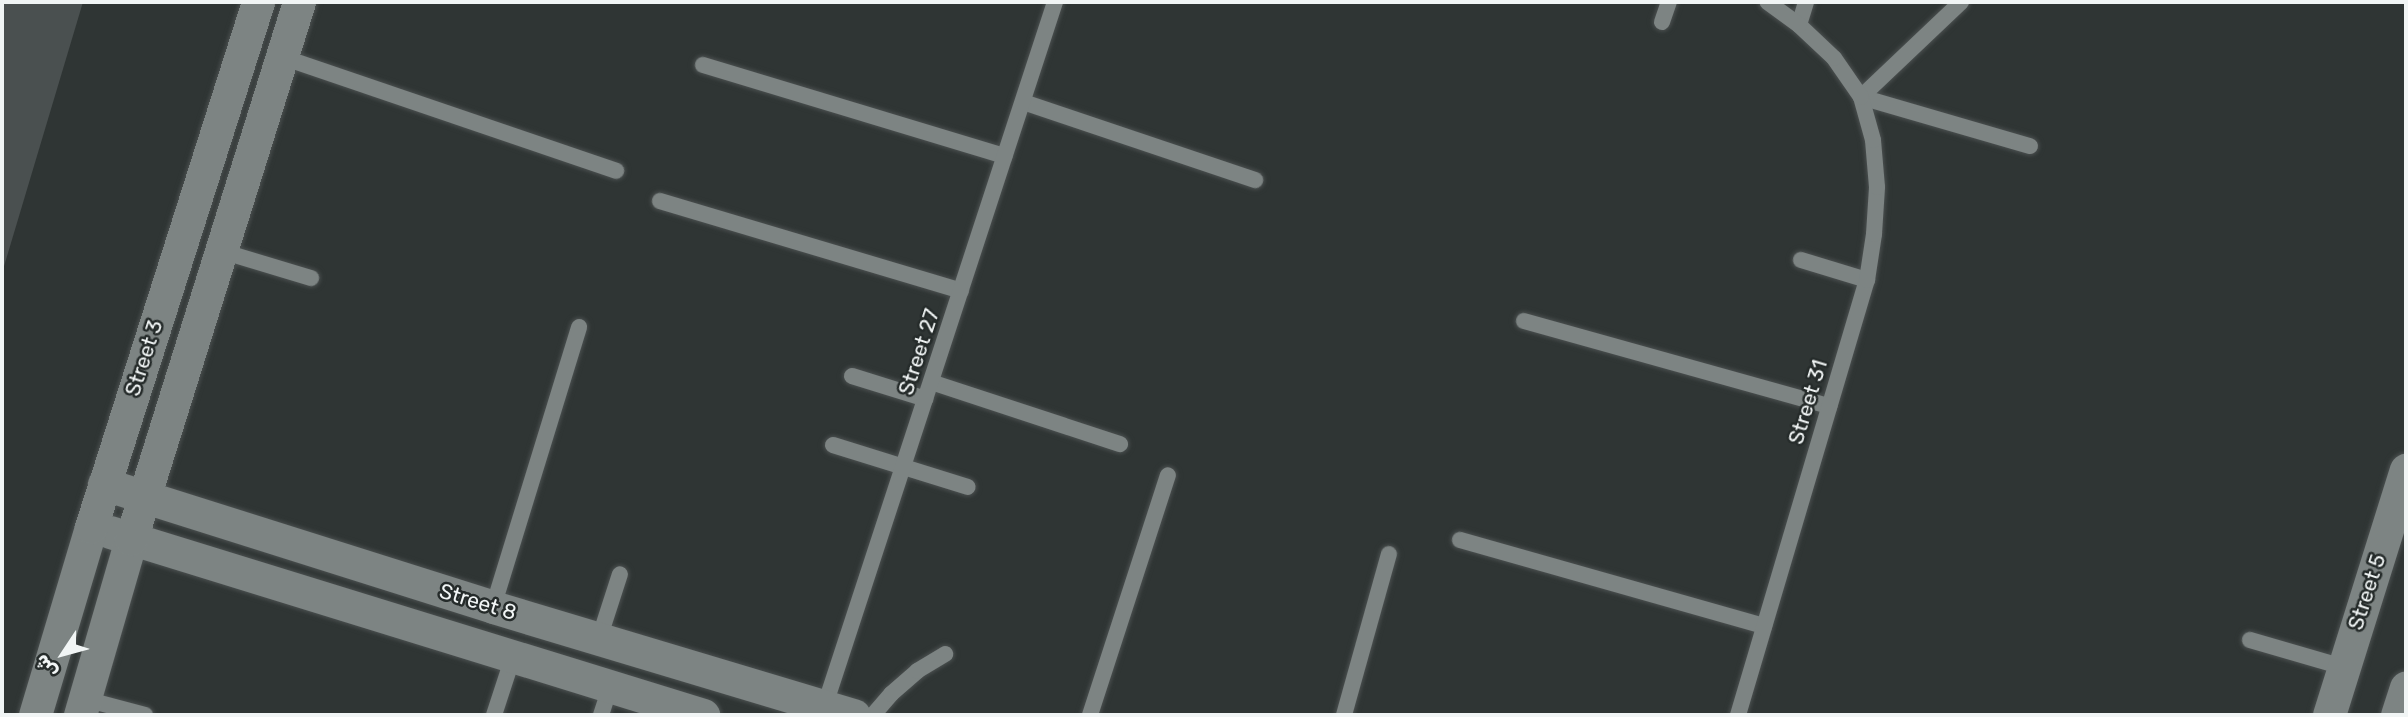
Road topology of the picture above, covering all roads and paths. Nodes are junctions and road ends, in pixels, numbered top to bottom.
1 (258, 2) edge
2 (299, 2) edge
3 (1055, 2) edge
4 (1669, 2) edge
5 (1767, 2) edge
6 (1806, 2) edge
7 (1961, 2) edge
8 (1662, 22) dead end
9 (1800, 25) junction
10 (282, 57) junction
11 (703, 65) dead end
12 (1861, 97) junction
13 (1023, 102) junction
14 (2030, 146) dead end
15 (1005, 156) junction
16 (616, 171) dead end
17 (1255, 180) dead end
18 (660, 201) dead end
19 (221, 251) junction
20 (1801, 260) dead end
21 (311, 278) dead end
22 (1867, 280) junction
23 (961, 291) junction
24 (1524, 321) dead end
25 (579, 327) dead end
26 (852, 376) dead end
27 (928, 391) junction
28 (1829, 406) junction
29 (1120, 444) dead end
30 (834, 445) dead end
31 (903, 467) junction
32 (2406, 470) edge
33 (1168, 475) dead end
34 (104, 484) junction
35 (968, 487) dead end
36 (145, 496) junction
37 (91, 527) junction
38 (131, 539) junction
39 (1460, 540) dead end
40 (1389, 554) dead end
41 (620, 574) dead end
42 (494, 607) junction
43 (1765, 626) junction
44 (598, 639) junction
45 (2250, 640) dead end
46 (945, 654) dead end
47 (513, 657) junction
48 (2343, 667) junction
49 (2406, 687) edge
50 (606, 701) edge
51 (83, 707) edge
52 (834, 712) edge
53 (35, 715) edge
54 (145, 715) edge
55 (494, 715) edge
56 (703, 715) edge
57 (873, 715) edge
58 (1090, 715) edge
59 (1344, 715) edge
60 (1738, 715) edge
61 (2329, 715) edge
62 (2398, 715) edge

1 - 34 street, Street 3
2 - 10 street, Street 3
3 - 13 lane, Street 27
4 - 8 lane
5 - 9 lane, Street 31
6 - 9 lane
7 - 12 lane
9 - 12 lane, Street 31
10 - 16 lane
10 - 19 street, Street 3
11 - 15 lane
12 - 14 lane
12 - 22 lane, Street 31
13 - 15 lane, Street 27
13 - 17 lane
15 - 23 lane, Street 27
18 - 23 lane
19 - 21 lane
19 - 36 street, Street 3
20 - 22 lane
22 - 28 lane, Street 31
23 - 27 lane, Street 27
24 - 28 lane
25 - 42 lane
26 - 27 lane
27 - 29 lane
27 - 31 lane, Street 27
28 - 43 lane, Street 31
30 - 31 lane
31 - 35 lane
31 - 52 lane, Street 27
32 - 48 street, Street 5
33 - 58 lane
34 - 36 street, Street 8
34 - 37 street, Street 3
36 - 38 street, Street 3
36 - 42 street, Street 8
37 - 38 street, Street 8
37 - 53 street, Street 3
38 - 47 street, Street 8
38 - 51 street, Street 3
39 - 43 lane
40 - 59 lane
41 - 44 lane
42 - 44 street, Street 8
43 - 60 lane, Street 31
44 - 52 street, Street 8
45 - 48 lane
46 - 57 lane
47 - 50 street, Street 8
47 - 55 lane
48 - 61 street, Street 5
49 - 62 street
50 - 56 street, Street 8
51 - 54 lane

